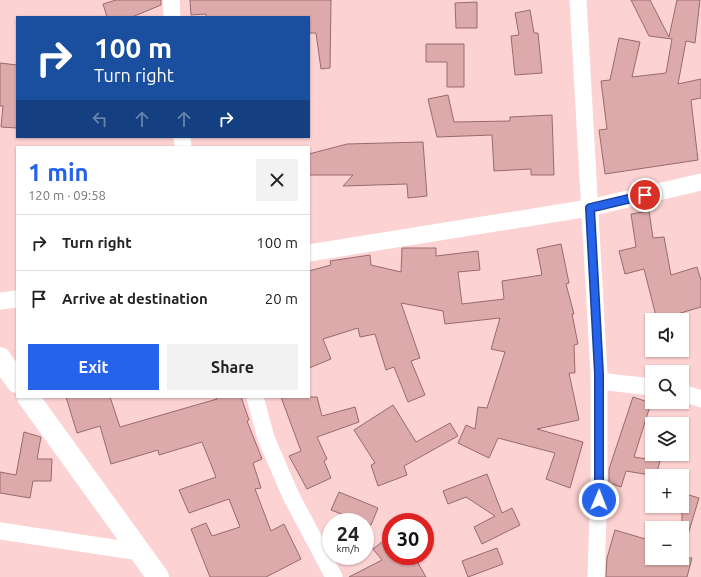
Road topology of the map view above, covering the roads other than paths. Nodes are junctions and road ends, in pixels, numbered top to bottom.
1 (171, 0) edge
2 (578, 0) edge
3 (172, 16) edge
4 (701, 182) edge
5 (590, 208) junction
6 (310, 253) edge
7 (16, 298) edge
8 (0, 301) edge
9 (0, 358) edge
10 (16, 381) edge
11 (599, 381) junction
12 (645, 386) edge
13 (689, 395) edge
14 (29, 398) edge
15 (255, 398) edge
16 (701, 399) edge
17 (0, 531) edge
18 (140, 552) junction
19 (158, 577) edge
20 (334, 577) edge
21 (596, 577) edge

1 - 3 street
2 - 5 street
4 - 5 street
5 - 6 street
5 - 11 street
7 - 8 street
9 - 10 main road
11 - 12 street
11 - 21 street
13 - 16 street
14 - 18 main road
15 - 20 street
17 - 18 street
18 - 19 main road

